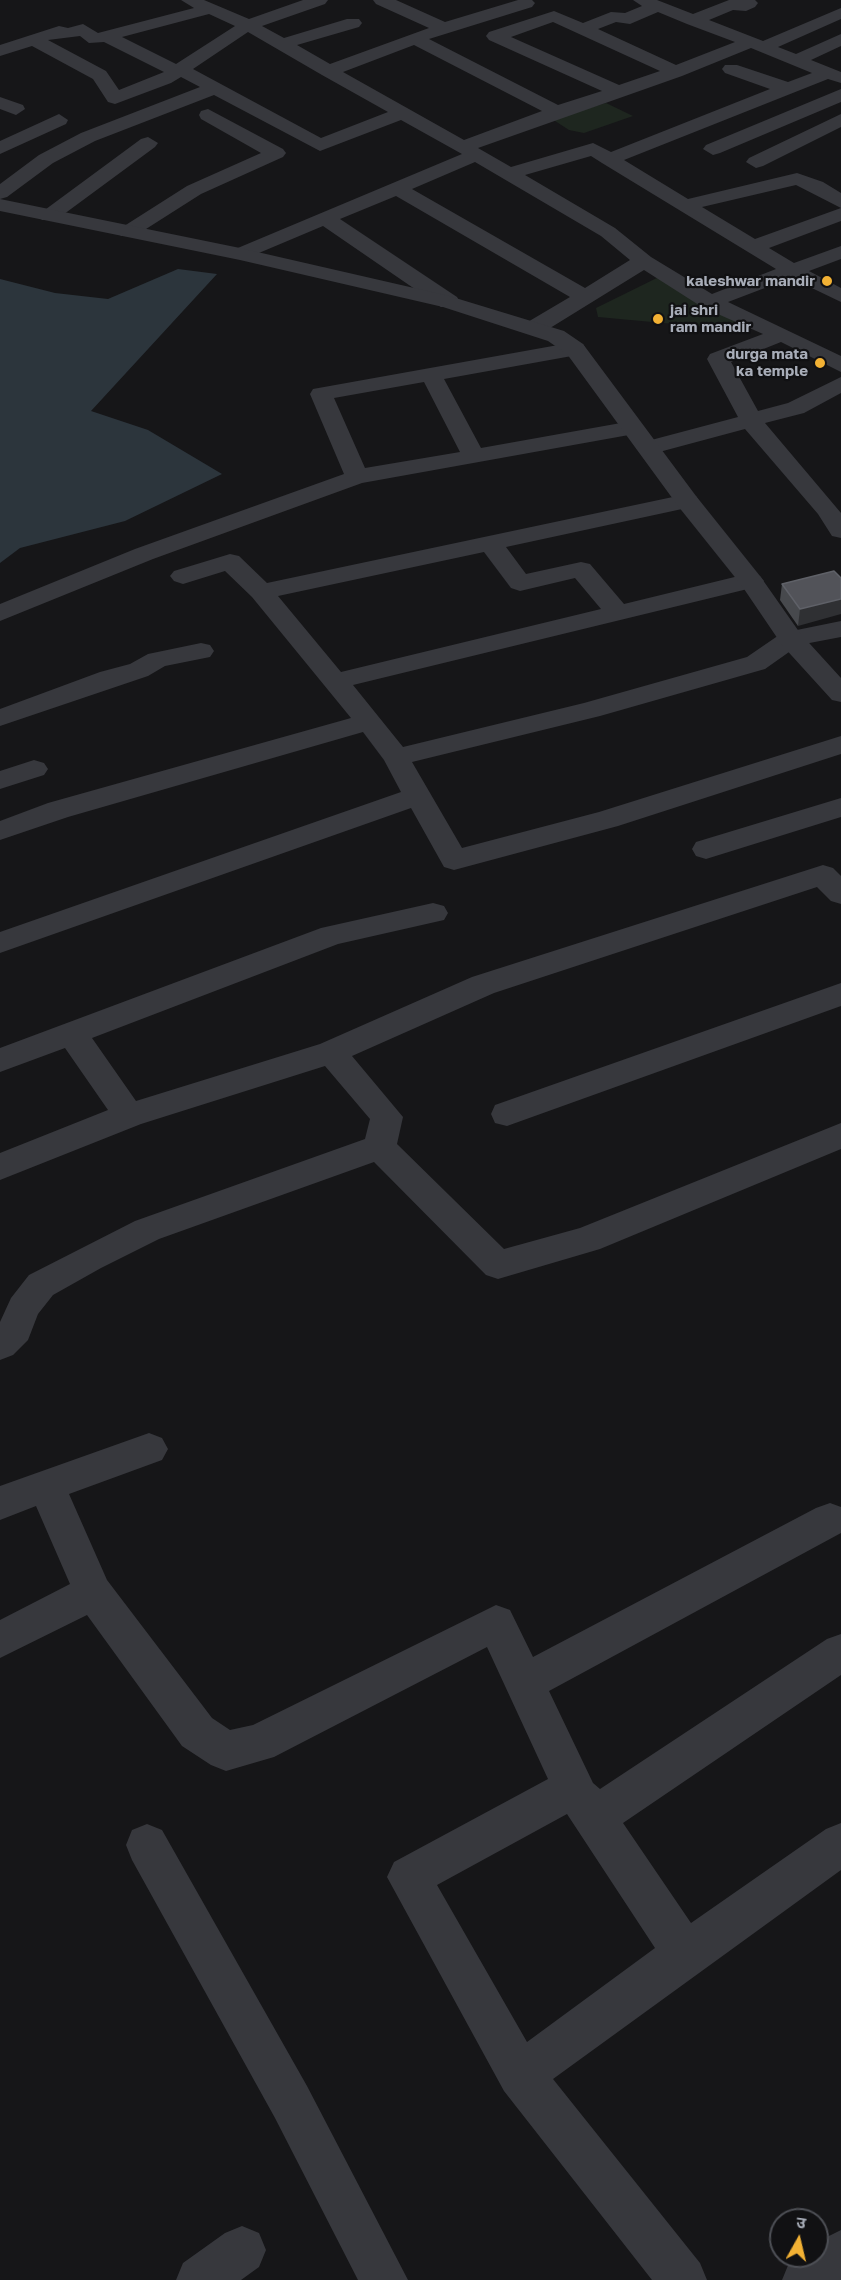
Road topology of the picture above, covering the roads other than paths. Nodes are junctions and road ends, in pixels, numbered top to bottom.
1 (319, 0) edge
2 (382, 0) edge
3 (468, 0) edge
4 (536, 0) edge
5 (649, 3) edge
6 (749, 3) dead end
7 (203, 4) edge
8 (824, 4) dead end
9 (495, 12) junction
10 (841, 12) edge
11 (693, 20) junction
12 (353, 23) dead end
13 (248, 25) junction
14 (444, 28) junction
15 (583, 29) junction
16 (106, 36) junction
17 (415, 39) junction
18 (841, 39) edge
19 (34, 40) junction
20 (757, 44) junction
21 (283, 45) junction
22 (0, 51) edge
23 (796, 60) junction
24 (731, 69) dead end
25 (179, 70) junction
26 (328, 71) junction
27 (676, 72) junction
28 (834, 76) edge
29 (215, 88) junction
30 (790, 88) junction
31 (617, 91) junction
32 (841, 95) edge
33 (557, 112) junction
34 (402, 113) junction
35 (208, 115) dead end
36 (60, 120) dead end
37 (841, 120) edge
38 (148, 143) dead end
39 (320, 145) junction
40 (0, 148) edge
41 (713, 149) dead end
42 (470, 151) junction
43 (276, 153) junction
44 (609, 159) junction
45 (756, 162) dead end
46 (509, 174) junction
47 (397, 188) junction
48 (0, 193) edge
49 (841, 202) edge
50 (0, 205) edge
51 (686, 205) junction
52 (841, 214) edge
53 (49, 216) junction
54 (324, 218) junction
55 (128, 232) junction
56 (755, 246) junction
57 (841, 252) edge
58 (240, 254) junction
59 (644, 261) junction
60 (795, 272) junction
61 (583, 296) junction
62 (841, 296) edge
63 (449, 302) junction
64 (710, 302) junction
65 (534, 328) junction
66 (782, 334) junction
67 (574, 349) junction
68 (841, 365) edge
69 (430, 373) junction
70 (841, 384) edge
71 (752, 422) junction
72 (632, 428) junction
73 (648, 448) junction
74 (474, 457) junction
75 (357, 477) junction
76 (687, 501) junction
77 (834, 509) edge
78 (841, 531) edge
79 (490, 543) junction
80 (183, 576) dead end
81 (752, 580) junction
82 (261, 592) junction
83 (616, 611) junction
84 (0, 614) edge
85 (841, 629) edge
86 (791, 639) junction
87 (201, 651) dead end
88 (337, 681) junction
89 (841, 694) edge
90 (0, 717) edge
91 (369, 722) junction
92 (841, 745) edge
93 (396, 757) junction
94 (34, 770) dead end
95 (0, 780) edge
96 (417, 796) junction
97 (841, 807) edge
98 (0, 831) edge
99 (706, 849) dead end
100 (841, 894) edge
101 (433, 913) dead end
102 (0, 943) edge
103 (841, 994) edge
104 (72, 1033) junction
105 (331, 1052) junction
106 (0, 1060) edge
107 (507, 1114) dead end
108 (129, 1115) junction
109 (841, 1135) edge
110 (380, 1148) junction
111 (0, 1167) edge
112 (0, 1345) edge
113 (149, 1449) dead end
114 (46, 1486) junction
115 (0, 1503) edge
116 (830, 1520) dead end
117 (93, 1592) junction
118 (0, 1640) edge
119 (841, 1652) edge
120 (524, 1683) junction
121 (584, 1803) junction
122 (841, 1844) edge
123 (147, 1845) dead end
124 (685, 1953) junction
125 (520, 2075) junction
126 (242, 2250) dead end
127 (841, 2254) edge
128 (200, 2280) edge
129 (384, 2280) edge
130 (683, 2280) edge
131 (806, 2280) edge

1 - 13 street
2 - 14 street
3 - 9 street
4 - 9 street
5 - 11 street
5 - 15 street
6 - 11 street
7 - 13 street
7 - 16 street
8 - 10 street
9 - 14 street
10 - 20 street
11 - 20 street
12 - 21 street
13 - 21 street
13 - 25 street
14 - 17 street
15 - 27 street
15 - 31 street
16 - 19 street
16 - 25 street
17 - 26 street
17 - 33 street
18 - 23 street
19 - 22 street
19 - 25 street
20 - 23 street
20 - 27 street
21 - 26 street
23 - 28 street
24 - 30 street
25 - 29 street
26 - 34 street
27 - 31 street
28 - 30 street
29 - 39 street
29 - 48 street
30 - 44 street
31 - 33 street
32 - 41 street
33 - 42 street
34 - 39 street
34 - 42 street
35 - 43 street
36 - 40 street
37 - 45 street
38 - 53 street
39 - 43 street
42 - 46 street
42 - 47 street
43 - 55 street
44 - 46 street
44 - 51 street
46 - 59 street
47 - 54 street
47 - 61 street
49 - 51 street
50 - 53 street
51 - 56 street
52 - 56 street
53 - 55 street
54 - 58 street
54 - 63 street
55 - 58 street
56 - 60 street
57 - 60 street
58 - 63 street
59 - 61 street
59 - 64 street
60 - 62 street
60 - 64 street
61 - 65 street
63 - 65 street
64 - 66 street
65 - 67 street
66 - 68 street
66 - 71 street
67 - 69 street
67 - 72 street
69 - 74 street
69 - 75 street
70 - 71 street
71 - 73 street
71 - 77 street
72 - 73 street
72 - 74 street
73 - 76 street
74 - 75 street
75 - 84 street
76 - 79 street
76 - 81 street
77 - 78 street
79 - 82 street
79 - 83 street
80 - 82 street
81 - 83 street
81 - 86 street
82 - 88 street
83 - 88 street
85 - 86 street
86 - 89 street
86 - 93 street
87 - 90 street
88 - 91 street
91 - 93 street
91 - 98 street
92 - 96 street
93 - 96 street
94 - 95 street
96 - 102 street
97 - 99 street
100 - 105 street
101 - 104 street
103 - 107 street
104 - 106 street
104 - 108 street
105 - 108 street
105 - 110 street
108 - 111 street
109 - 110 street
110 - 112 street
113 - 114 street
114 - 115 street
114 - 117 street
116 - 120 street
117 - 118 street
117 - 120 street
119 - 121 street
120 - 121 street
121 - 124 street
121 - 125 street
122 - 124 street
123 - 129 street
124 - 125 street
125 - 130 street
126 - 128 street
127 - 131 street

